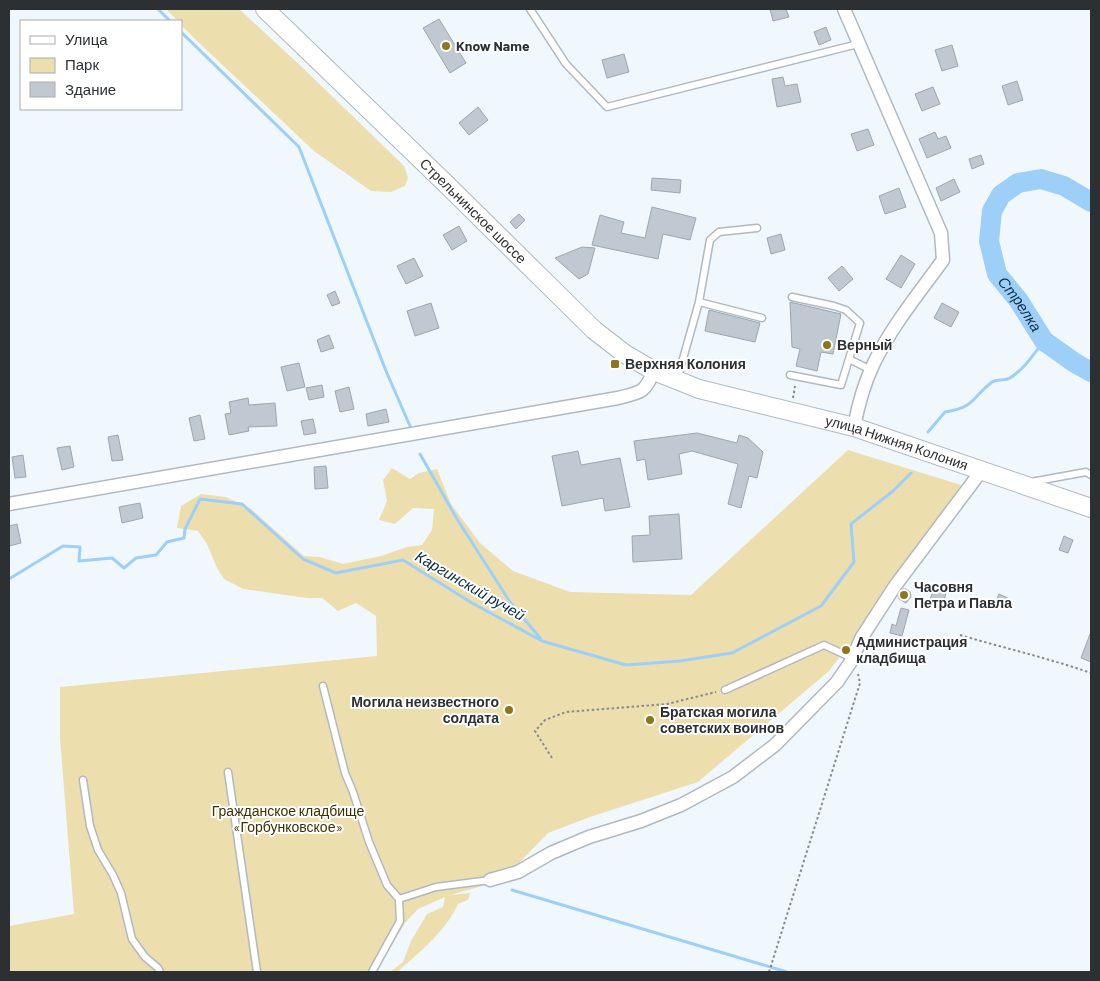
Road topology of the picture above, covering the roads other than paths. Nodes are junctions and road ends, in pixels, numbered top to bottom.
1 (265, 9) edge
2 (530, 9) edge
3 (844, 9) edge
4 (858, 44) junction
5 (757, 228) dead end
6 (792, 297) dead end
7 (699, 302) junction
8 (762, 318) dead end
9 (849, 359) junction
10 (871, 370) junction
11 (654, 371) junction
12 (793, 376) road end
13 (677, 381) junction
14 (699, 389) joint
15 (854, 427) junction
16 (982, 470) junction
17 (1091, 475) edge
18 (1020, 484) junction
19 (9, 504) edge
20 (1091, 508) edge
21 (852, 658) junction
22 (323, 686) dead end
23 (725, 690) road end
24 (228, 772) dead end
25 (83, 780) dead end
26 (490, 880) joint
27 (399, 899) junction
28 (160, 972) edge
29 (257, 972) edge
30 (372, 972) edge

1 - 11 main road, Стрельнинское шоссе
2 - 4 lane
3 - 4 street
4 - 10 street
5 - 7 lane
6 - 9 lane
7 - 8 lane
7 - 13 lane
9 - 10 lane
9 - 12 lane
10 - 15 street
11 - 13 main road, Стрельнинское шоссе
11 - 19 street
13 - 14 main road, Стрельнинское шоссе
14 - 15 main road, улица Нижняя Колония
15 - 16 main road, улица Нижняя Колония
16 - 18 main road, улица Нижняя Колония
16 - 21 street
17 - 18 lane
18 - 20 main road, улица Нижняя Колония
21 - 23 lane
21 - 26 street
22 - 27 lane
24 - 29 lane
25 - 28 lane
26 - 27 lane
27 - 30 lane

